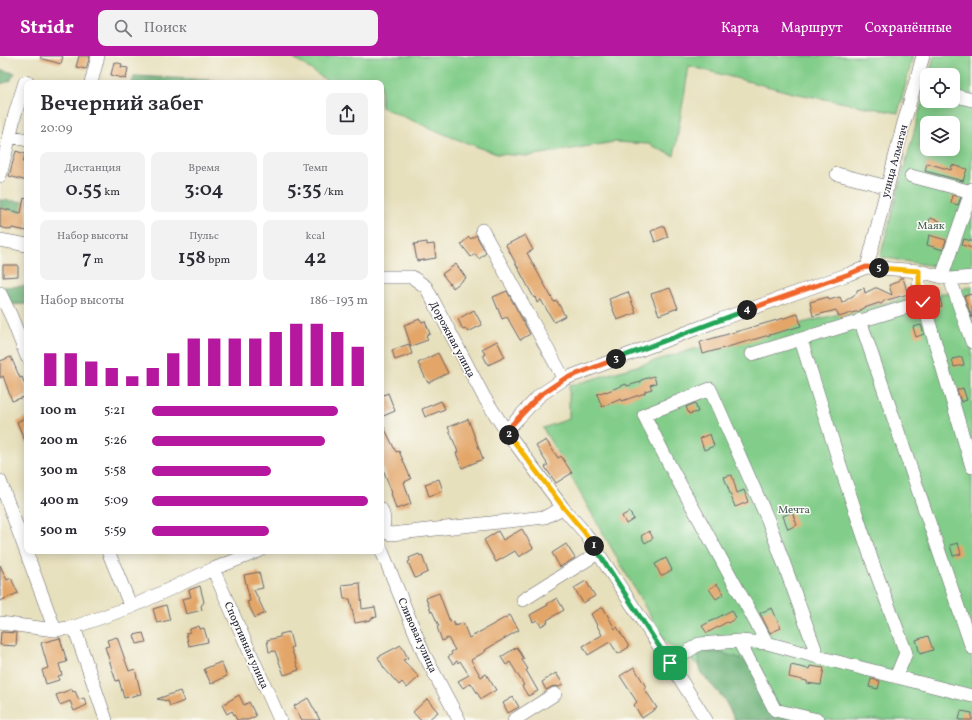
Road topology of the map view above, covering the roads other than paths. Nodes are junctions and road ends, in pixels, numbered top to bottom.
1 (98, 56) edge
2 (923, 56) edge
3 (92, 80) edge
4 (24, 86) edge
5 (960, 97) edge
6 (972, 100) edge
7 (10, 136) junction
8 (24, 139) edge
9 (837, 174) dead end
10 (0, 176) edge
11 (911, 176) dead end
12 (888, 187) junction
13 (972, 191) edge
14 (482, 230) dead end
15 (0, 240) edge
16 (24, 244) edge
17 (866, 267) junction
18 (919, 271) junction
19 (384, 277) edge
20 (946, 277) junction
21 (972, 277) edge
22 (0, 294) edge
23 (923, 302) junction
24 (860, 320) junction
25 (801, 340) junction
26 (972, 342) edge
27 (24, 349) edge
28 (752, 354) dead end
29 (564, 379) junction
30 (506, 431) junction
31 (972, 467) edge
32 (0, 481) edge
33 (564, 508) junction
34 (384, 532) edge
35 (24, 546) edge
36 (598, 553) junction
37 (27, 554) edge
38 (109, 554) edge
39 (249, 554) edge
40 (383, 554) edge
41 (213, 569) junction
42 (523, 600) dead end
43 (131, 607) junction
44 (0, 623) edge
45 (74, 627) junction
46 (55, 630) junction
47 (739, 641) junction
48 (767, 643) junction
49 (972, 648) edge
50 (818, 657) junction
51 (670, 663) junction
52 (896, 677) junction
53 (555, 694) dead end
54 (972, 696) edge
55 (106, 720) edge
56 (280, 720) edge
57 (459, 720) edge
58 (514, 720) edge
59 (706, 720) edge
60 (818, 720) edge

1 - 3 street
2 - 12 street, улица Алмагач
4 - 7 street
5 - 6 street
7 - 8 street
7 - 10 street
9 - 12 street
11 - 13 street
12 - 17 street, улица Алмагач
13 - 20 street
14 - 29 street
15 - 16 street
17 - 18 street
17 - 29 street
18 - 20 street
18 - 23 street
19 - 30 street, Дорожная улица
20 - 21 street
20 - 26 street
22 - 27 street
23 - 24 street
23 - 31 street
24 - 25 street
24 - 49 street
25 - 28 street
25 - 52 street
29 - 30 street
30 - 33 street, Дорожная улица
32 - 35 street
33 - 34 street
33 - 36 street, Дорожная улица
36 - 42 street
36 - 51 street, Дорожная улица
37 - 46 street
38 - 43 street
39 - 41 street
40 - 57 street, Сливовая улица
41 - 43 street
41 - 56 street, Спортивная улица
43 - 45 street
44 - 46 street
45 - 46 street
45 - 55 street
47 - 48 street
47 - 51 street
47 - 60 street
48 - 50 street
48 - 50 street
50 - 52 street
51 - 59 street, Дорожная улица
52 - 54 street
53 - 58 street

